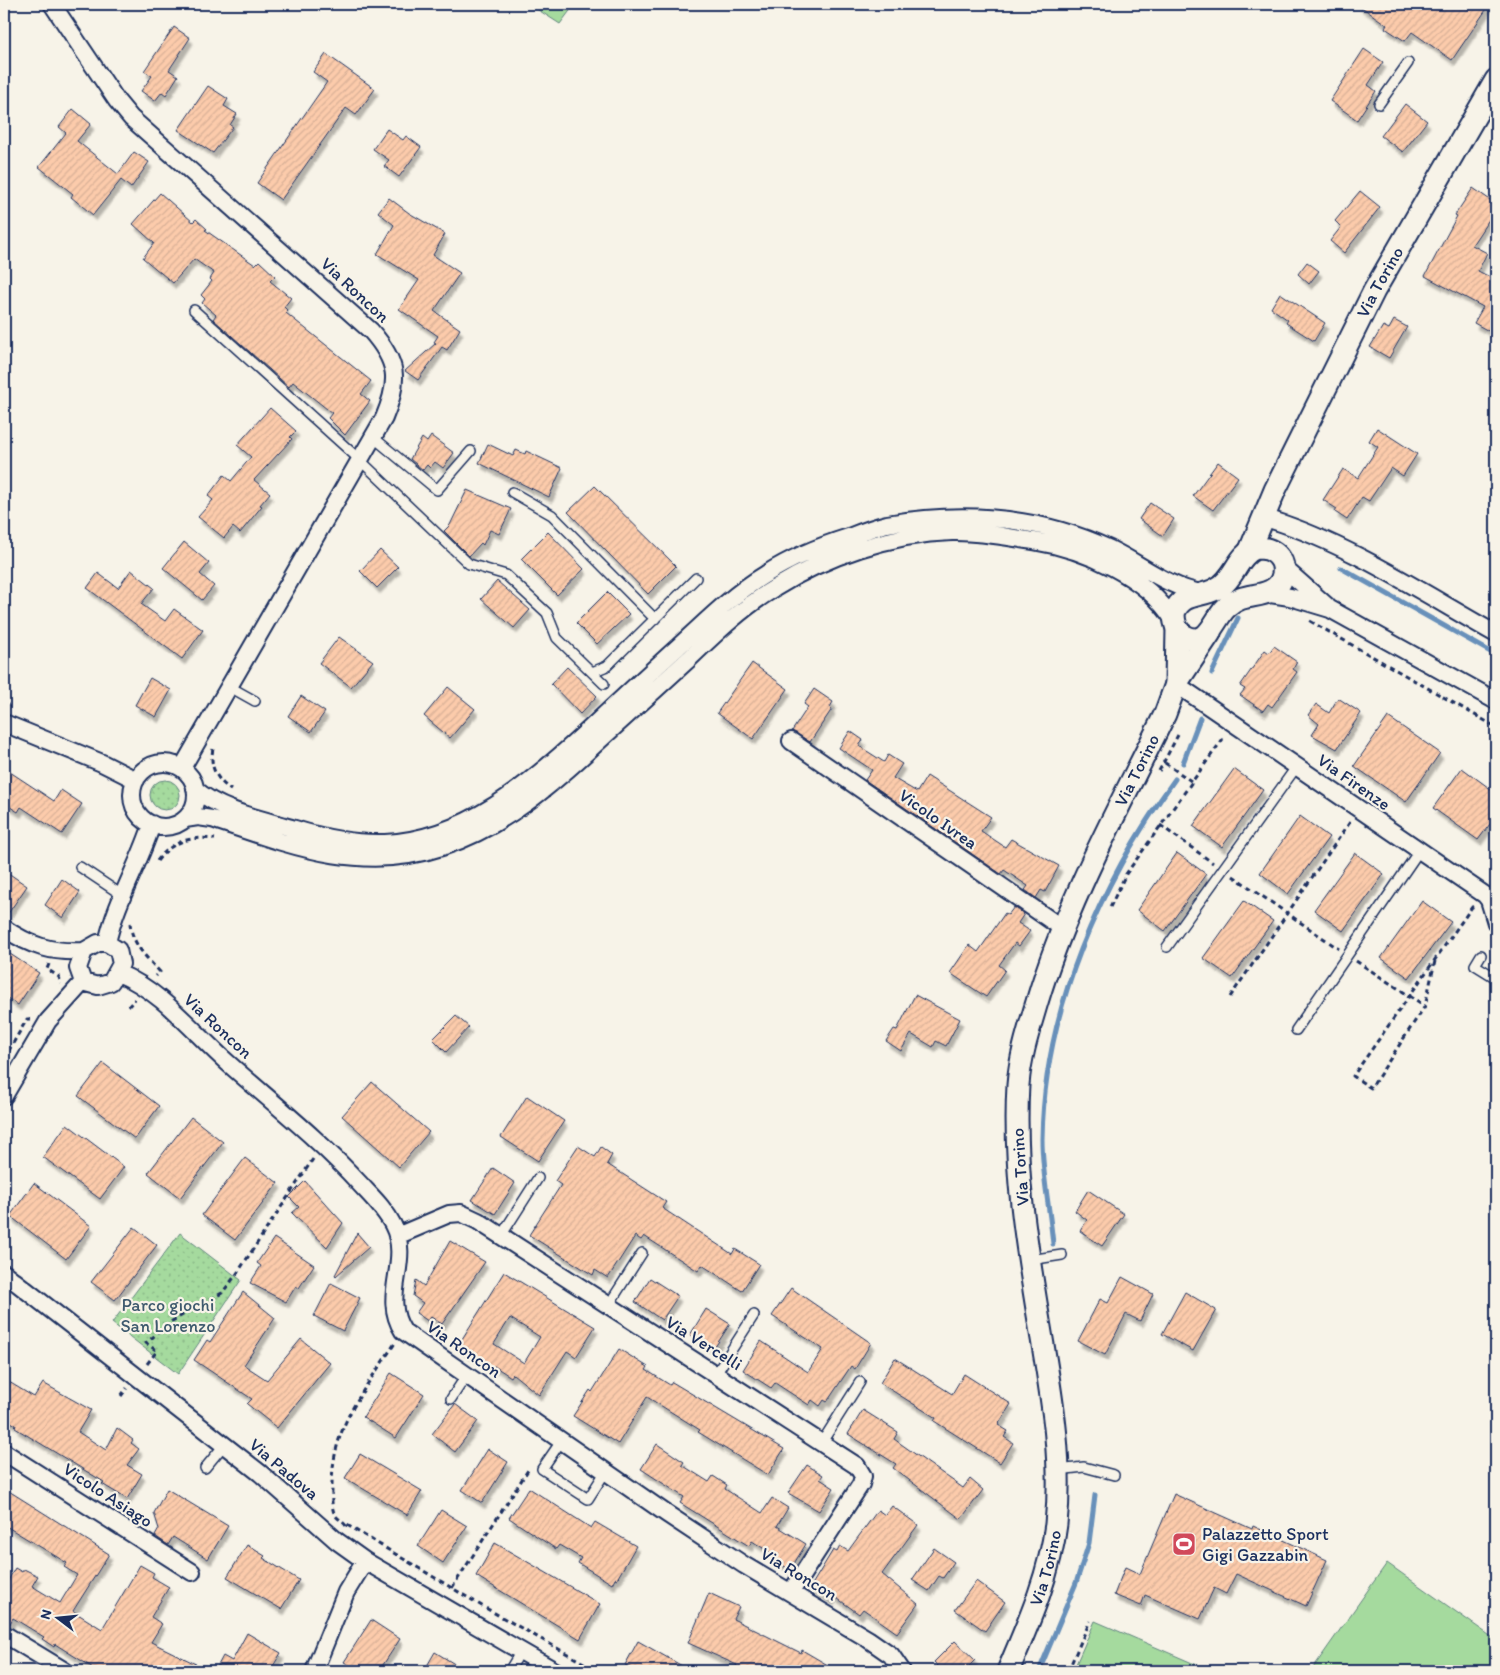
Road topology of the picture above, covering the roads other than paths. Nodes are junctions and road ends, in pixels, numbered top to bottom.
1 (52, 4) edge
2 (1408, 63) dead end
3 (1496, 80) edge
4 (1379, 104) dead end
5 (194, 310) dead end
6 (374, 437) junction
7 (471, 451) dead end
8 (360, 460) junction
9 (1275, 490) junction
10 (512, 492) dead end
11 (1272, 520) junction
12 (1250, 550) junction
13 (1280, 561) junction
14 (696, 578) dead end
15 (1202, 593) junction
16 (1262, 593) junction
17 (1330, 609) junction
18 (655, 619) junction
19 (1175, 624) junction
20 (1210, 633) junction
21 (1496, 634) edge
22 (592, 672) junction
23 (604, 684) dead end
24 (1176, 684) junction
25 (230, 687) junction
26 (255, 701) dead end
27 (1496, 701) edge
28 (4, 722) edge
29 (791, 741) dead end
30 (1297, 766) junction
31 (182, 768) junction
32 (136, 780) junction
33 (196, 789) junction
34 (185, 819) junction
35 (152, 824) junction
36 (1419, 851) junction
37 (80, 867) dead end
38 (122, 895) junction
39 (1496, 923) edge
40 (4, 928) edge
41 (1062, 928) junction
42 (107, 943) junction
43 (1167, 947) dead end
44 (84, 951) junction
45 (1481, 955) dead end
46 (118, 973) junction
47 (1496, 978) edge
48 (83, 982) junction
49 (1296, 1030) dead end
50 (4, 1096) edge
51 (538, 1178) dead end
52 (397, 1236) junction
53 (501, 1236) junction
54 (642, 1253) dead end
55 (1062, 1255) dead end
56 (1029, 1260) junction
57 (4, 1273) edge
58 (608, 1306) junction
59 (754, 1315) dead end
60 (716, 1374) junction
61 (466, 1376) junction
62 (860, 1382) dead end
63 (451, 1399) dead end
64 (562, 1440) junction
65 (822, 1442) junction
66 (224, 1445) junction
67 (4, 1452) edge
68 (205, 1468) dead end
69 (1058, 1470) junction
70 (606, 1471) junction
71 (1114, 1474) dead end
72 (365, 1561) junction
73 (192, 1572) dead end
74 (791, 1592) junction
75 (4, 1634) edge
76 (521, 1651) junction
77 (66, 1671) edge
78 (314, 1671) edge
79 (509, 1671) edge
80 (555, 1671) edge
81 (902, 1671) edge
82 (1008, 1671) edge

1 - 6 street, Via Roncon
2 - 4 lane
3 - 9 street, Via Torino
5 - 8 lane
6 - 7 lane
6 - 8 street, Via Roncon
8 - 22 lane
8 - 25 street, Via Roncon
9 - 11 street, Via Torino
9 - 12 street, Via Torino
10 - 18 lane
11 - 13 street, Via Torino
11 - 21 street
12 - 13 street
12 - 15 street, Via Torino
13 - 16 street, Via Torino
13 - 17 street
14 - 18 lane
15 - 19 street, Via Torino
15 - 33 street
16 - 17 street
16 - 20 street, Via Torino
17 - 27 street
18 - 22 lane
19 - 20 street
19 - 24 street, Via Torino
19 - 34 street
20 - 24 street, Via Torino
22 - 23 lane
24 - 30 street, Via Firenze
24 - 41 street, Via Torino
25 - 26 lane
25 - 31 street, Via Roncon
28 - 32 street
29 - 41 street, Vicolo Ivrea
30 - 36 street, Via Firenze
30 - 43 lane
31 - 32 street
31 - 33 street
32 - 35 street
33 - 34 street
34 - 35 street
35 - 38 street
36 - 39 street, Via Firenze
36 - 49 lane
37 - 38 lane
38 - 42 street
40 - 44 street
41 - 56 street, Via Torino
42 - 44 street
42 - 46 street
44 - 48 street
45 - 47 lane
46 - 48 street
46 - 52 street, Via Roncon
48 - 50 street
51 - 53 lane
52 - 53 street, Via Vercelli
52 - 61 street, Via Roncon
53 - 58 street, Via Vercelli
54 - 58 lane
55 - 56 lane
56 - 69 street, Via Torino
57 - 66 street, Via Padova
58 - 60 street, Via Vercelli
59 - 60 lane
60 - 65 street, Via Vercelli
61 - 63 lane
61 - 64 street, Via Roncon
62 - 65 lane
64 - 70 street, Via Roncon
64 - 70 lane
65 - 74 street, Via Vercelli
66 - 68 lane
66 - 72 street, Via Padova
67 - 73 street, Vicolo Asiago
69 - 71 lane
69 - 82 street, Via Torino
70 - 74 street, Via Roncon
72 - 76 street, Via Padova
72 - 78 street
74 - 81 street, Via Roncon
75 - 77 street
76 - 79 lane
76 - 80 street, Via Padova

